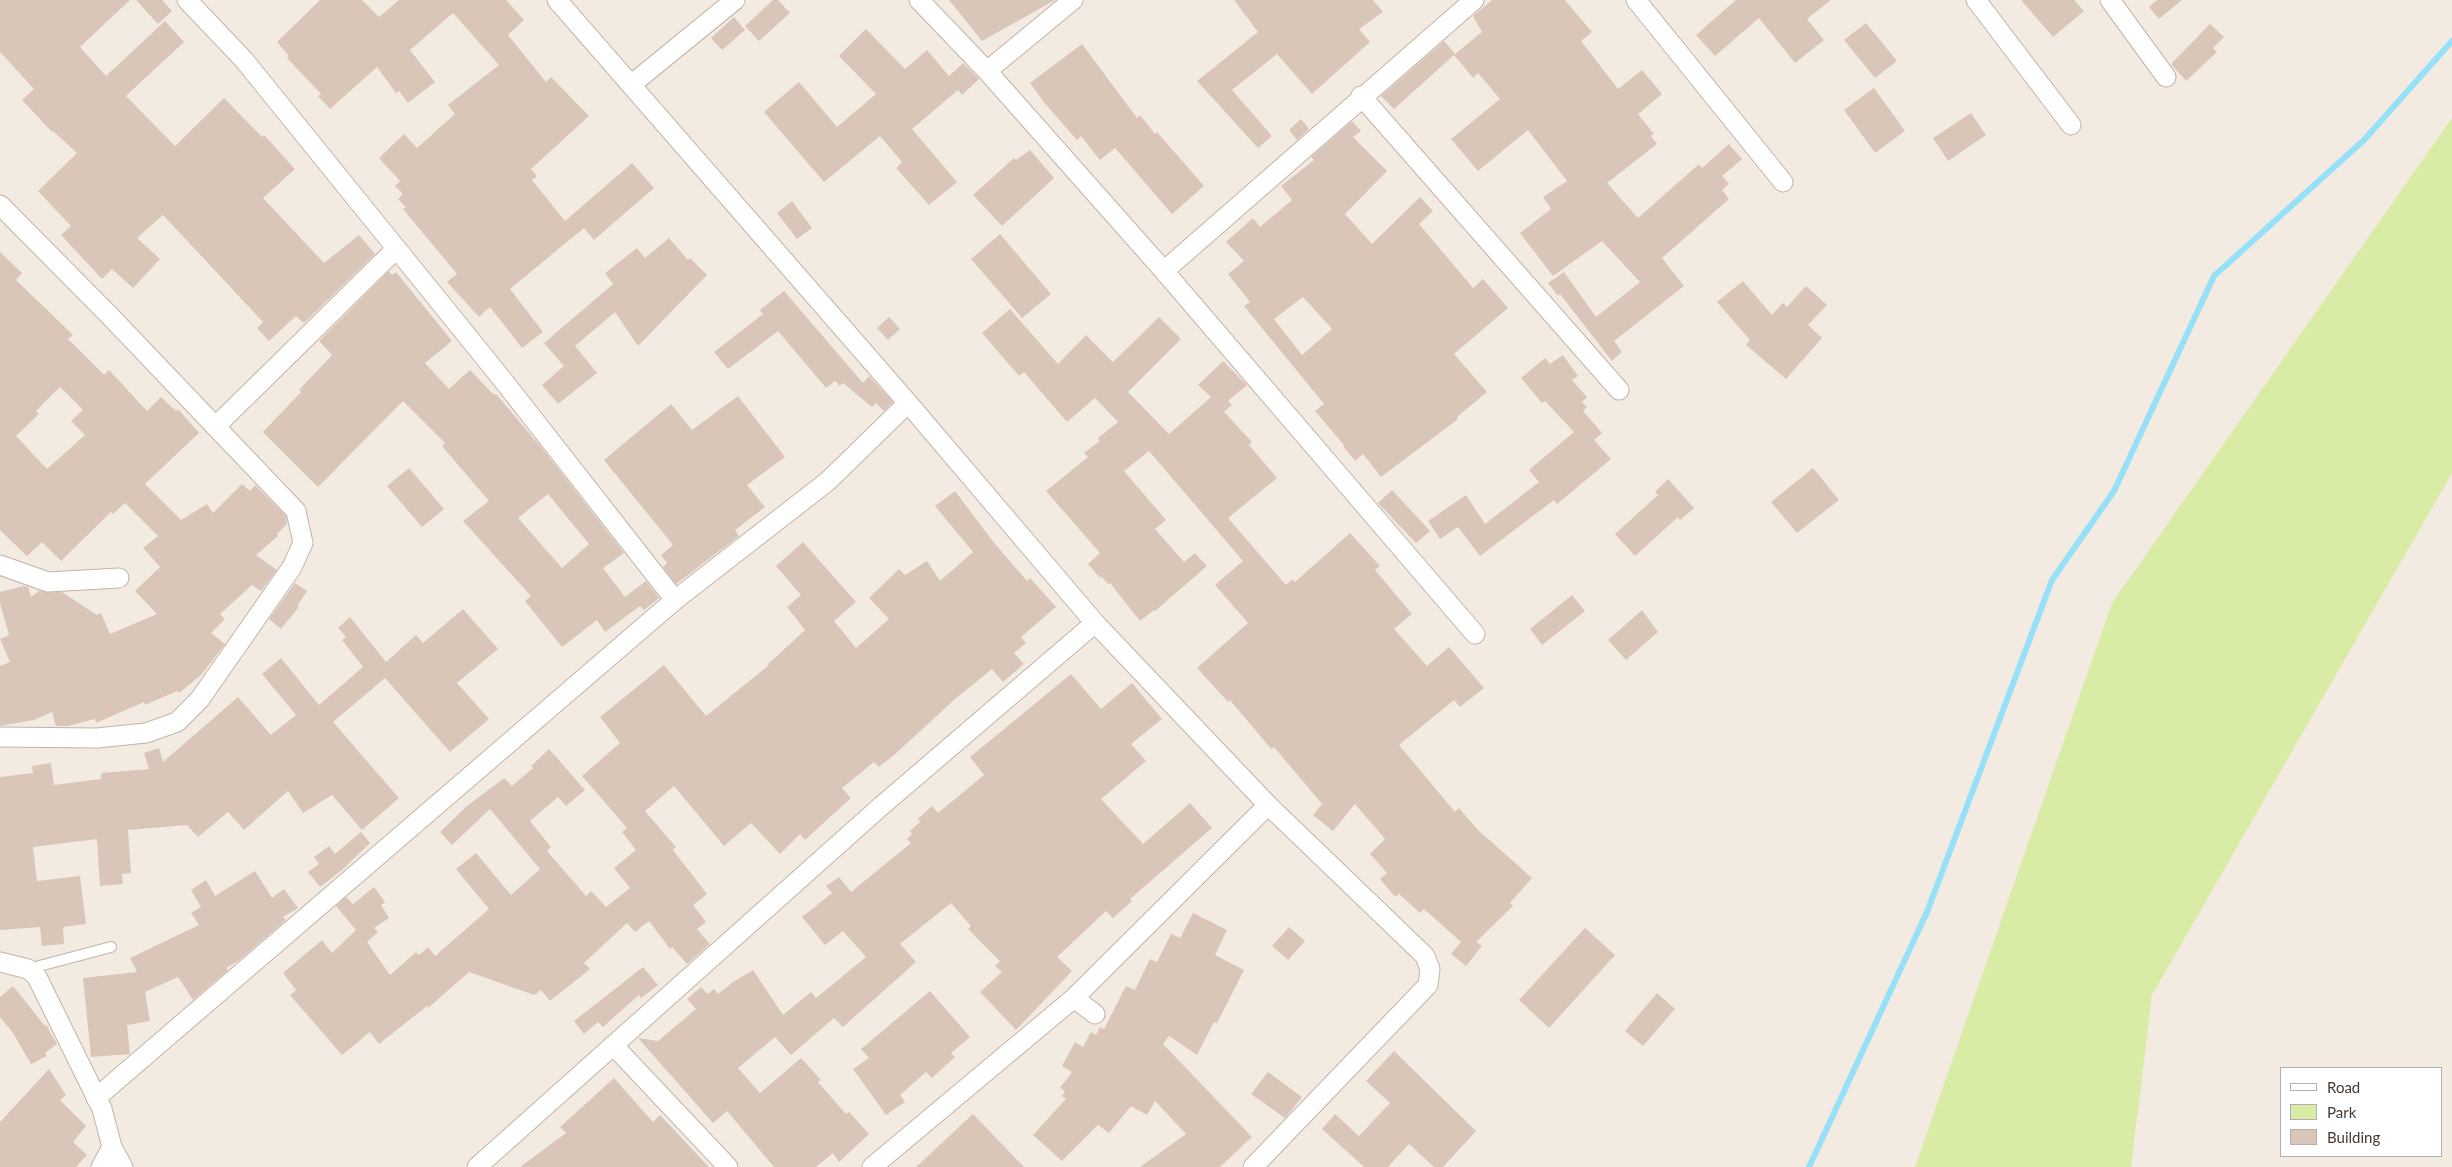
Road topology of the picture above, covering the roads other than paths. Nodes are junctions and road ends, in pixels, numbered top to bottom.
1 (187, 0) edge
2 (556, 0) edge
3 (735, 0) edge
4 (919, 0) edge
5 (1073, 0) edge
6 (1474, 0) edge
7 (1636, 0) edge
8 (1976, 0) edge
9 (2110, 0) edge
10 (987, 71) junction
11 (2166, 76) dead end
12 (632, 84) junction
13 (1361, 96) junction
14 (2070, 125) dead end
15 (1783, 182) dead end
16 (0, 205) edge
17 (396, 250) junction
18 (1164, 271) junction
19 (1619, 390) dead end
20 (908, 403) junction
21 (216, 426) junction
22 (0, 565) edge
23 (120, 578) dead end
24 (675, 600) junction
25 (1095, 623) junction
26 (1474, 634) dead end
27 (0, 737) edge
28 (1268, 805) junction
29 (112, 947) dead end
30 (0, 962) edge
31 (28, 969) junction
32 (1074, 998) junction
33 (1095, 1014) dead end
34 (613, 1045) junction
35 (96, 1098) junction
36 (112, 1147) junction
37 (101, 1167) edge
38 (123, 1167) edge
39 (477, 1167) edge
40 (728, 1167) edge
41 (872, 1167) edge
42 (1253, 1167) edge

1 - 17 street
2 - 12 street
3 - 12 street
4 - 10 street
5 - 10 street
6 - 13 street
7 - 15 street
8 - 14 street
9 - 11 street
10 - 18 street
12 - 20 street
13 - 18 street
13 - 19 street
16 - 21 street
17 - 21 street
17 - 24 street
18 - 26 street
20 - 24 street
20 - 25 street
21 - 27 street
22 - 23 street
24 - 35 street
25 - 28 street
25 - 34 street
28 - 32 street
28 - 42 street
29 - 31 lane
30 - 31 street
31 - 35 street
32 - 33 street
32 - 41 street
34 - 39 street
34 - 40 street
35 - 36 street
36 - 37 street
36 - 38 street

